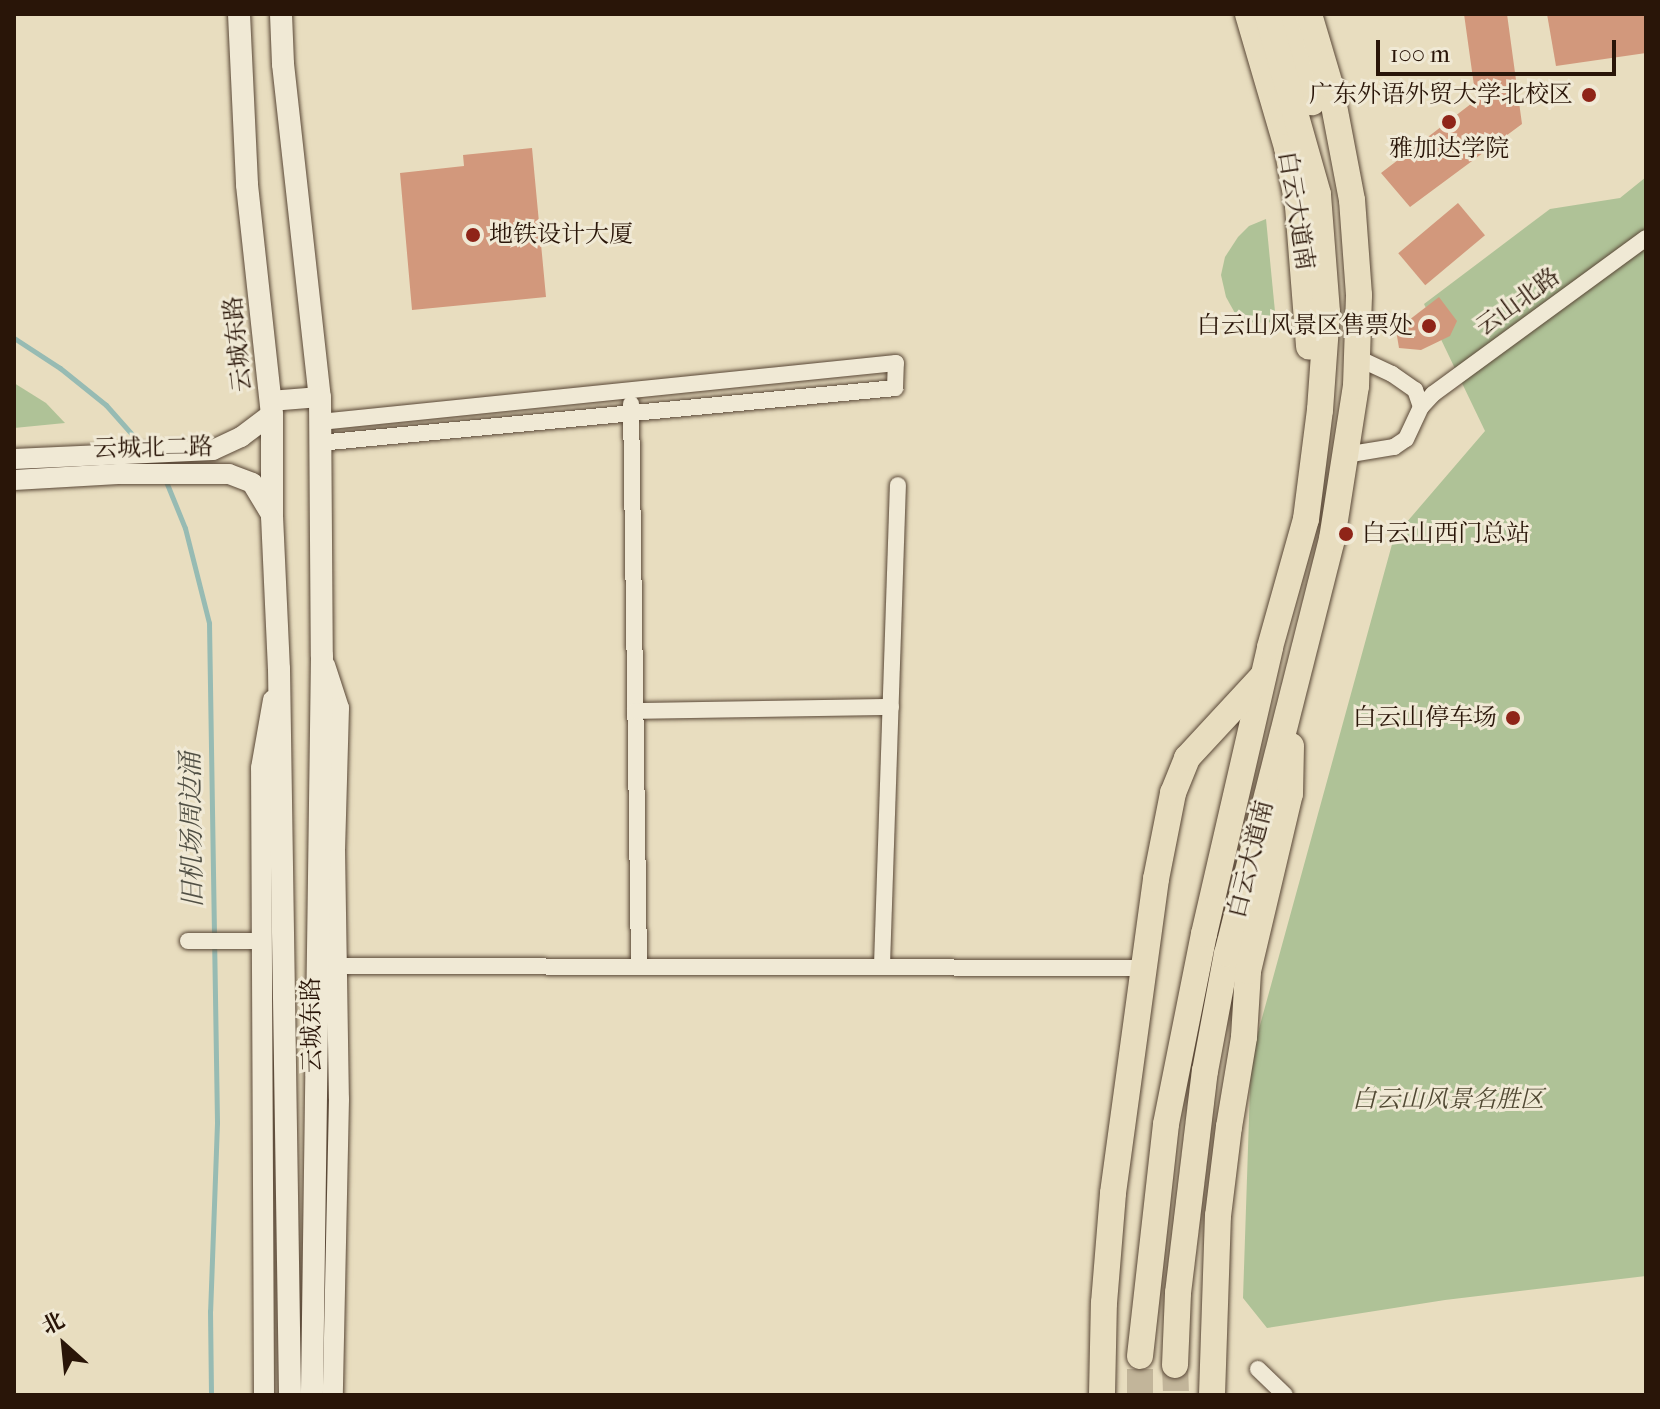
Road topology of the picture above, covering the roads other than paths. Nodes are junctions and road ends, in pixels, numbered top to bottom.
1 (239, 14) edge
2 (281, 14) edge
3 (1248, 14) edge
4 (1267, 14) edge
5 (1286, 14) edge
6 (1309, 14) edge
7 (1646, 238) edge
8 (1356, 357) junction
9 (630, 390) junction
10 (320, 397) junction
11 (271, 407) junction
12 (1421, 407) junction
13 (631, 413) junction
14 (320, 432) junction
15 (1345, 455) junction
16 (14, 459) edge
17 (1315, 460) junction
18 (195, 462) junction
19 (48, 466) junction
20 (14, 480) edge
21 (898, 485) dead end
22 (272, 516) junction
23 (322, 656) junction
24 (279, 669) junction
25 (1263, 676) junction
26 (1294, 692) junction
27 (891, 707) junction
28 (635, 711) junction
29 (188, 941) dead end
30 (254, 941) junction
31 (639, 965) junction
32 (882, 965) junction
33 (337, 966) junction
34 (1143, 968) junction
35 (1140, 1356) tunnel mouth
36 (1175, 1365) tunnel mouth
37 (1258, 1369) dead end
38 (264, 1395) edge
39 (290, 1395) edge
40 (312, 1395) edge
41 (333, 1395) edge
42 (1102, 1395) edge
43 (1212, 1395) edge
44 (1285, 1395) edge

1 - 11 main road, 云城东路
2 - 10 main road, 云城东路
3 - 17 highway, 白云大道南
4 - 17 highway, 白云大道南
5 - 8 highway, 白云大道南
6 - 8 highway, 白云大道南
7 - 12 street, 云山北路
8 - 12 street
8 - 15 highway, 白云大道南
9 - 13 street
9 - 13 street
9 - 14 street
10 - 11 street
10 - 14 main road, 云城东路
11 - 18 street, 云城北二路
11 - 22 main road, 云城东路
12 - 15 street
13 - 14 street
13 - 28 street
14 - 23 main road, 云城东路
15 - 26 highway, 白云大道南
16 - 19 street, 云城北二路
17 - 25 highway, 白云大道南
18 - 19 street, 云城北二路
18 - 22 street, 云城北二路
19 - 20 street, 云城北二路
21 - 27 street
22 - 24 main road, 云城东路
23 - 33 street, 云城东路
23 - 40 main road, 云城东路
24 - 30 street, 云城东路
24 - 39 main road, 云城东路
25 - 34 highway
25 - 35 highway, 白云大道南
26 - 36 highway, 白云大道南
26 - 43 highway
27 - 28 street
27 - 32 street
28 - 31 street
29 - 30 street
30 - 38 street, 云城东路
31 - 32 street
31 - 33 street
32 - 34 street
33 - 41 street, 云城东路
34 - 42 highway
37 - 44 street

